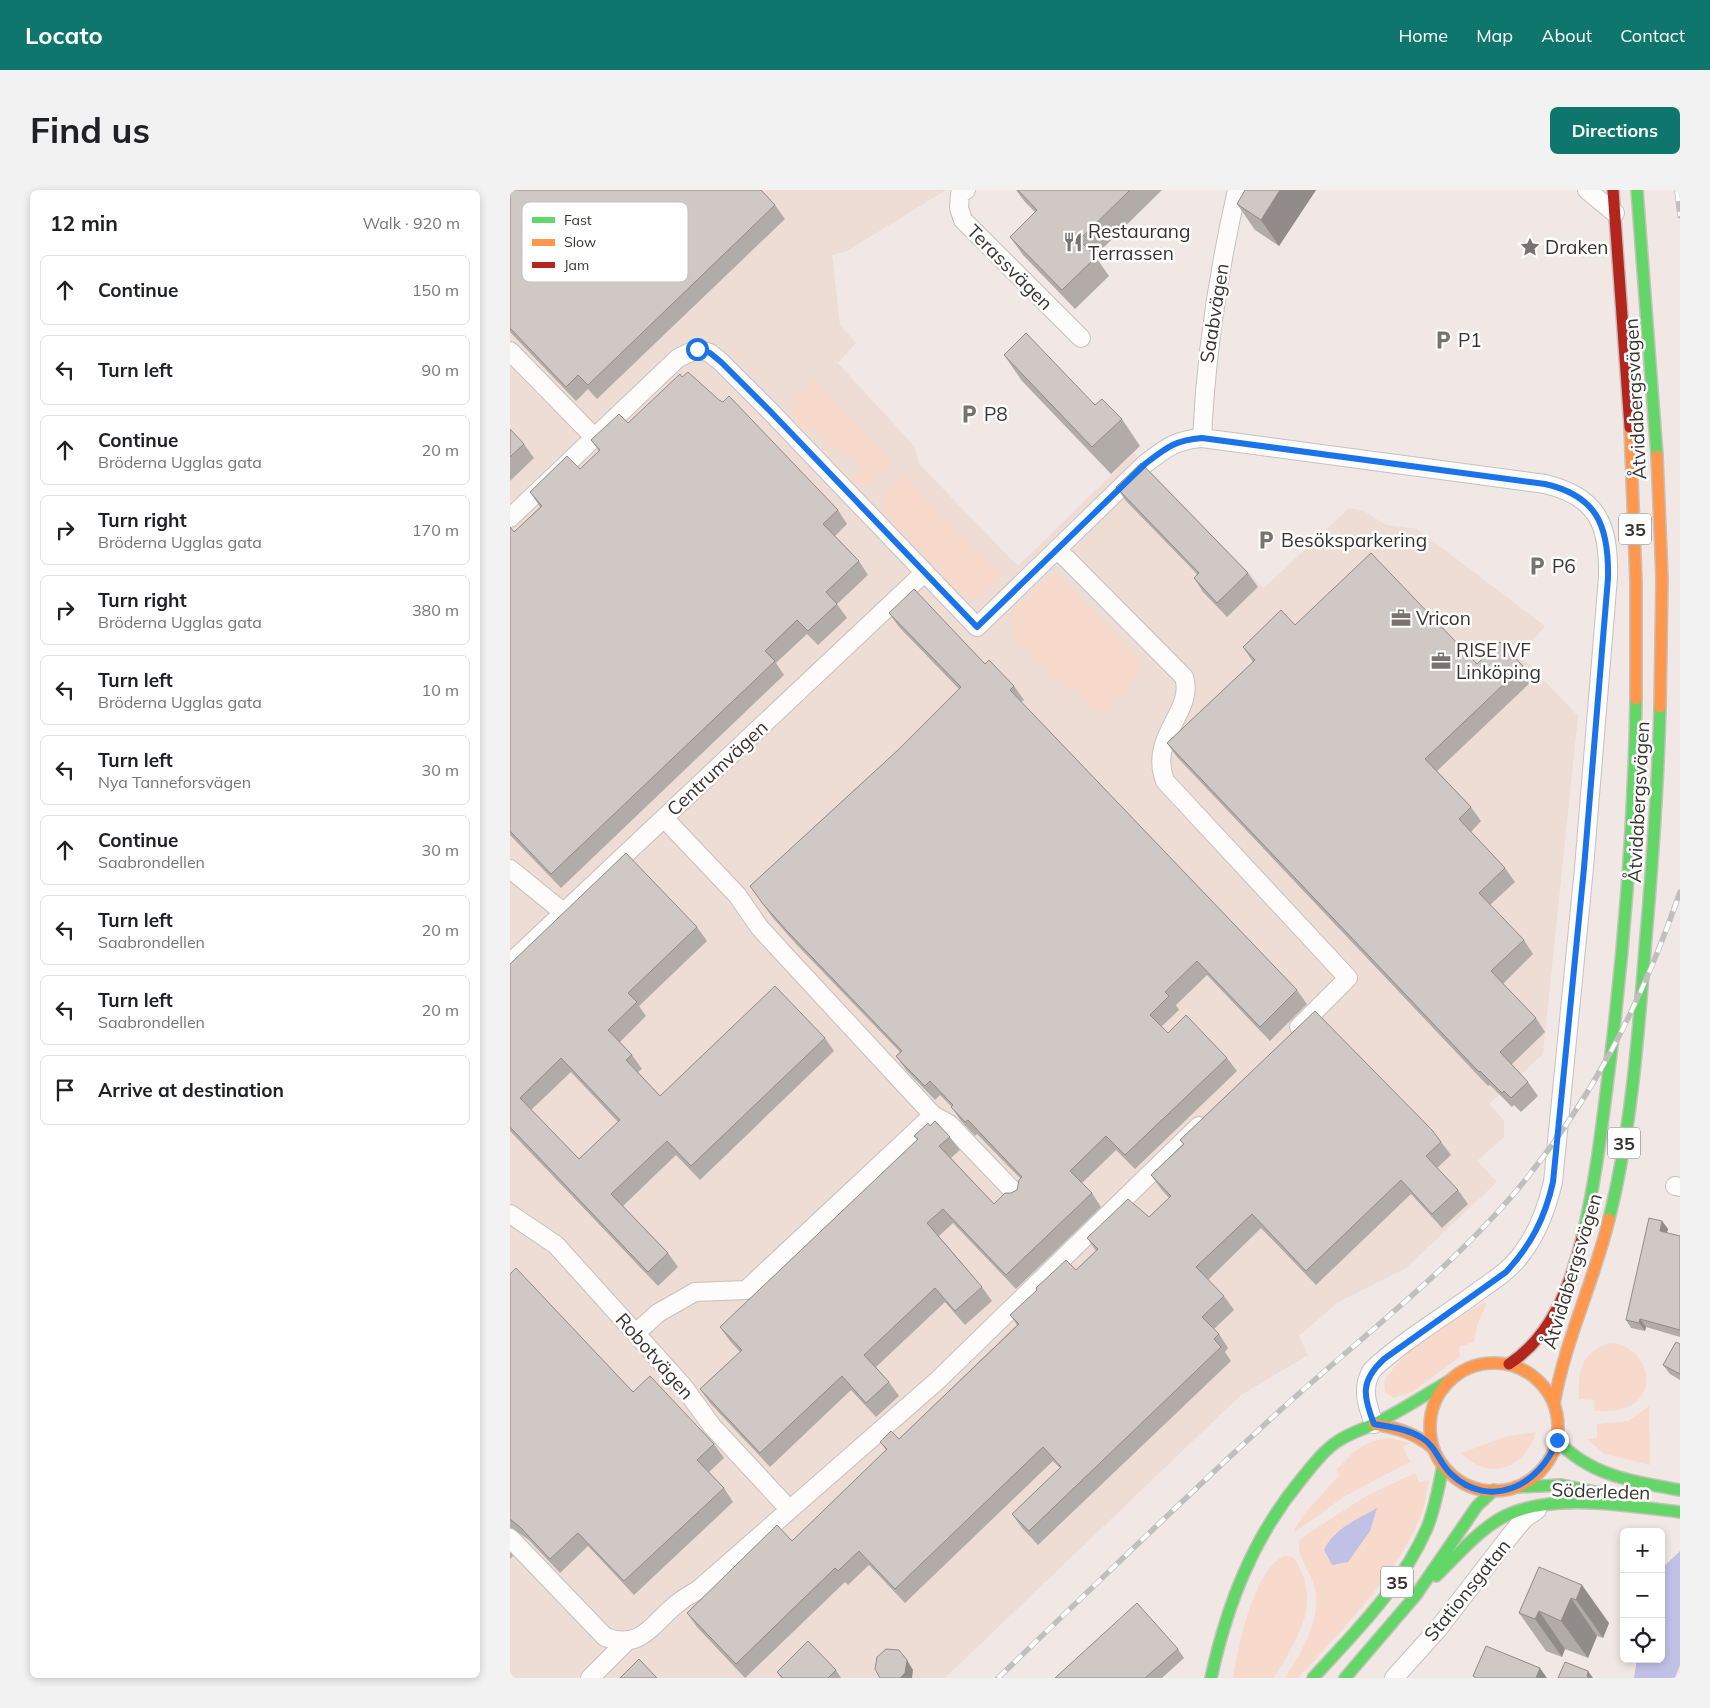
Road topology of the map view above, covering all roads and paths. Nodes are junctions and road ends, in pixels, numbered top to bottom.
1 (966, 190) edge
2 (1237, 190) edge
3 (1587, 190) edge
4 (1613, 190) edge
5 (1637, 190) edge
6 (1615, 213) junction
7 (1081, 338) dead end
8 (510, 351) edge
9 (595, 438) junction
10 (1202, 438) junction
11 (510, 518) edge
12 (1057, 549) junction
13 (924, 573) junction
14 (664, 818) junction
15 (510, 869) edge
16 (564, 912) junction
17 (510, 963) edge
18 (1289, 1038) edge
19 (933, 1115) junction
20 (1211, 1115) edge
21 (1019, 1196) edge
22 (510, 1215) edge
23 (636, 1333) junction
24 (1509, 1364) junction
25 (1449, 1381) junction
26 (1554, 1404) junction
27 (1374, 1424) junction
28 (1557, 1440) junction
29 (1434, 1449) junction
30 (1443, 1465) junction
31 (1516, 1487) junction
32 (1674, 1489) edge
33 (1494, 1490) junction
34 (1543, 1506) junction
35 (789, 1509) junction
36 (1666, 1511) junction
37 (1680, 1512) edge
38 (510, 1538) edge
39 (1416, 1595) junction
40 (626, 1642) junction
41 (590, 1678) edge
42 (1212, 1678) edge
43 (1314, 1678) edge
44 (1345, 1678) edge
45 (1394, 1678) edge

1 - 7 street, Terassvägen
2 - 10 street, Saabvägen
3 - 6 street
4 - 6 main road, Åtvidabergsvägen / 35
5 - 26 main road, Åtvidabergsvägen / 35
6 - 24 main road, Åtvidabergsvägen / 35
8 - 9 street
9 - 11 street
9 - 13 street
10 - 12 street
10 - 27 street
12 - 13 street
12 - 18 street
13 - 14 street, Centrumvägen
14 - 16 street, Centrumvägen
14 - 19 street
15 - 16 street
16 - 17 street, Centrumvägen
19 - 21 street
19 - 23 street
20 - 35 street
22 - 23 street, Robotvägen
23 - 35 street, Robotvägen
24 - 25 main road, 35
24 - 26 main road, 35
25 - 27 main road
25 - 29 main road, 35
26 - 28 main road, 35
27 - 29 main road
27 - 42 main road
28 - 31 main road, 35
28 - 32 main road, Söderleden
29 - 30 main road, 35
30 - 33 main road, 35
30 - 43 main road, 35
31 - 33 main road, 35
31 - 36 main road, Söderleden
33 - 39 main road, 35
34 - 36 main road, Söderleden
34 - 39 main road, Söderleden
34 - 45 street, Stationsgatan
35 - 40 street
36 - 37 main road, Söderleden
38 - 40 street
39 - 44 main road, 35
40 - 41 street

